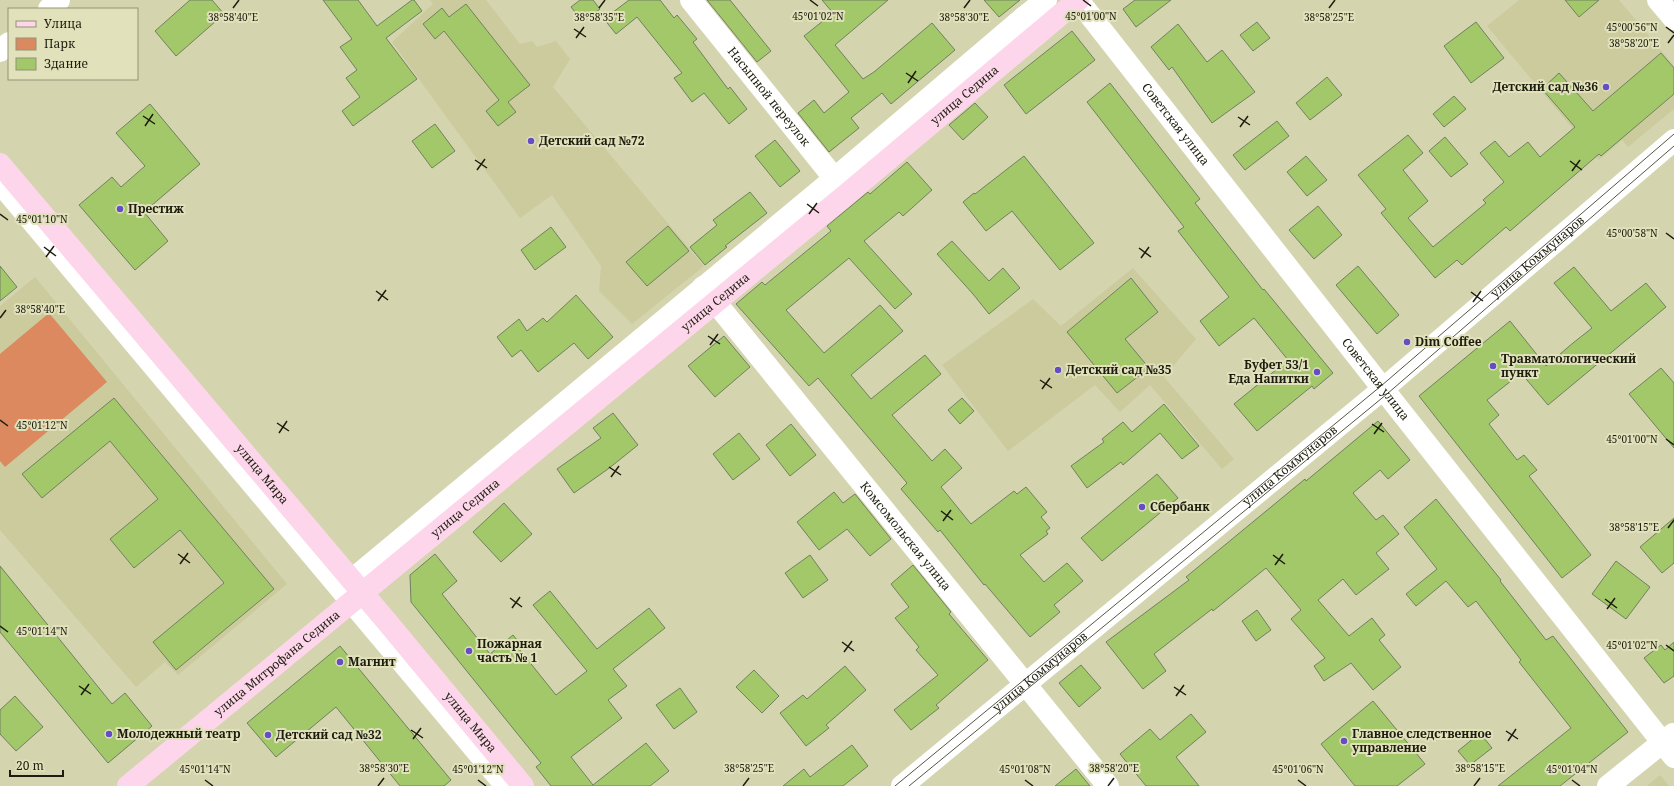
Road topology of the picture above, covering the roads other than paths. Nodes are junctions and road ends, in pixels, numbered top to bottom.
1 (59, 0) edge
2 (691, 0) edge
3 (1046, 0) edge
4 (1078, 0) edge
5 (1658, 0) edge
6 (49, 8) edge
7 (1674, 19) edge
8 (8, 44) edge
9 (0, 51) edge
10 (1674, 140) edge
11 (0, 164) edge
12 (0, 182) edge
13 (840, 186) junction
14 (708, 294) junction
15 (1383, 390) junction
16 (352, 591) junction
17 (1026, 684) junction
18 (1670, 744) edge
19 (128, 786) edge
20 (506, 786) edge
21 (523, 786) edge
22 (902, 786) edge
23 (1108, 786) edge
24 (1608, 786) edge

1 - 6 street
2 - 13 street, Насыпной переулок
3 - 13 street, улица Седина
4 - 13 main road, улица Седина
4 - 15 street, Советская улица
5 - 7 street
8 - 9 street
10 - 15 street, улица Коммунаров
11 - 16 main road, улица Мира
12 - 16 street, улица Мира
13 - 14 main road, улица Седина
14 - 16 main road, улица Седина
14 - 17 street, Комсомольская улица
15 - 17 street, улица Коммунаров
15 - 18 street, Советская улица
16 - 19 main road, улица Митрофана Седина
16 - 20 street, улица Мира
16 - 21 main road, улица Мира
17 - 22 street, улица Коммунаров
17 - 23 street, Комсомольская улица
18 - 24 street

